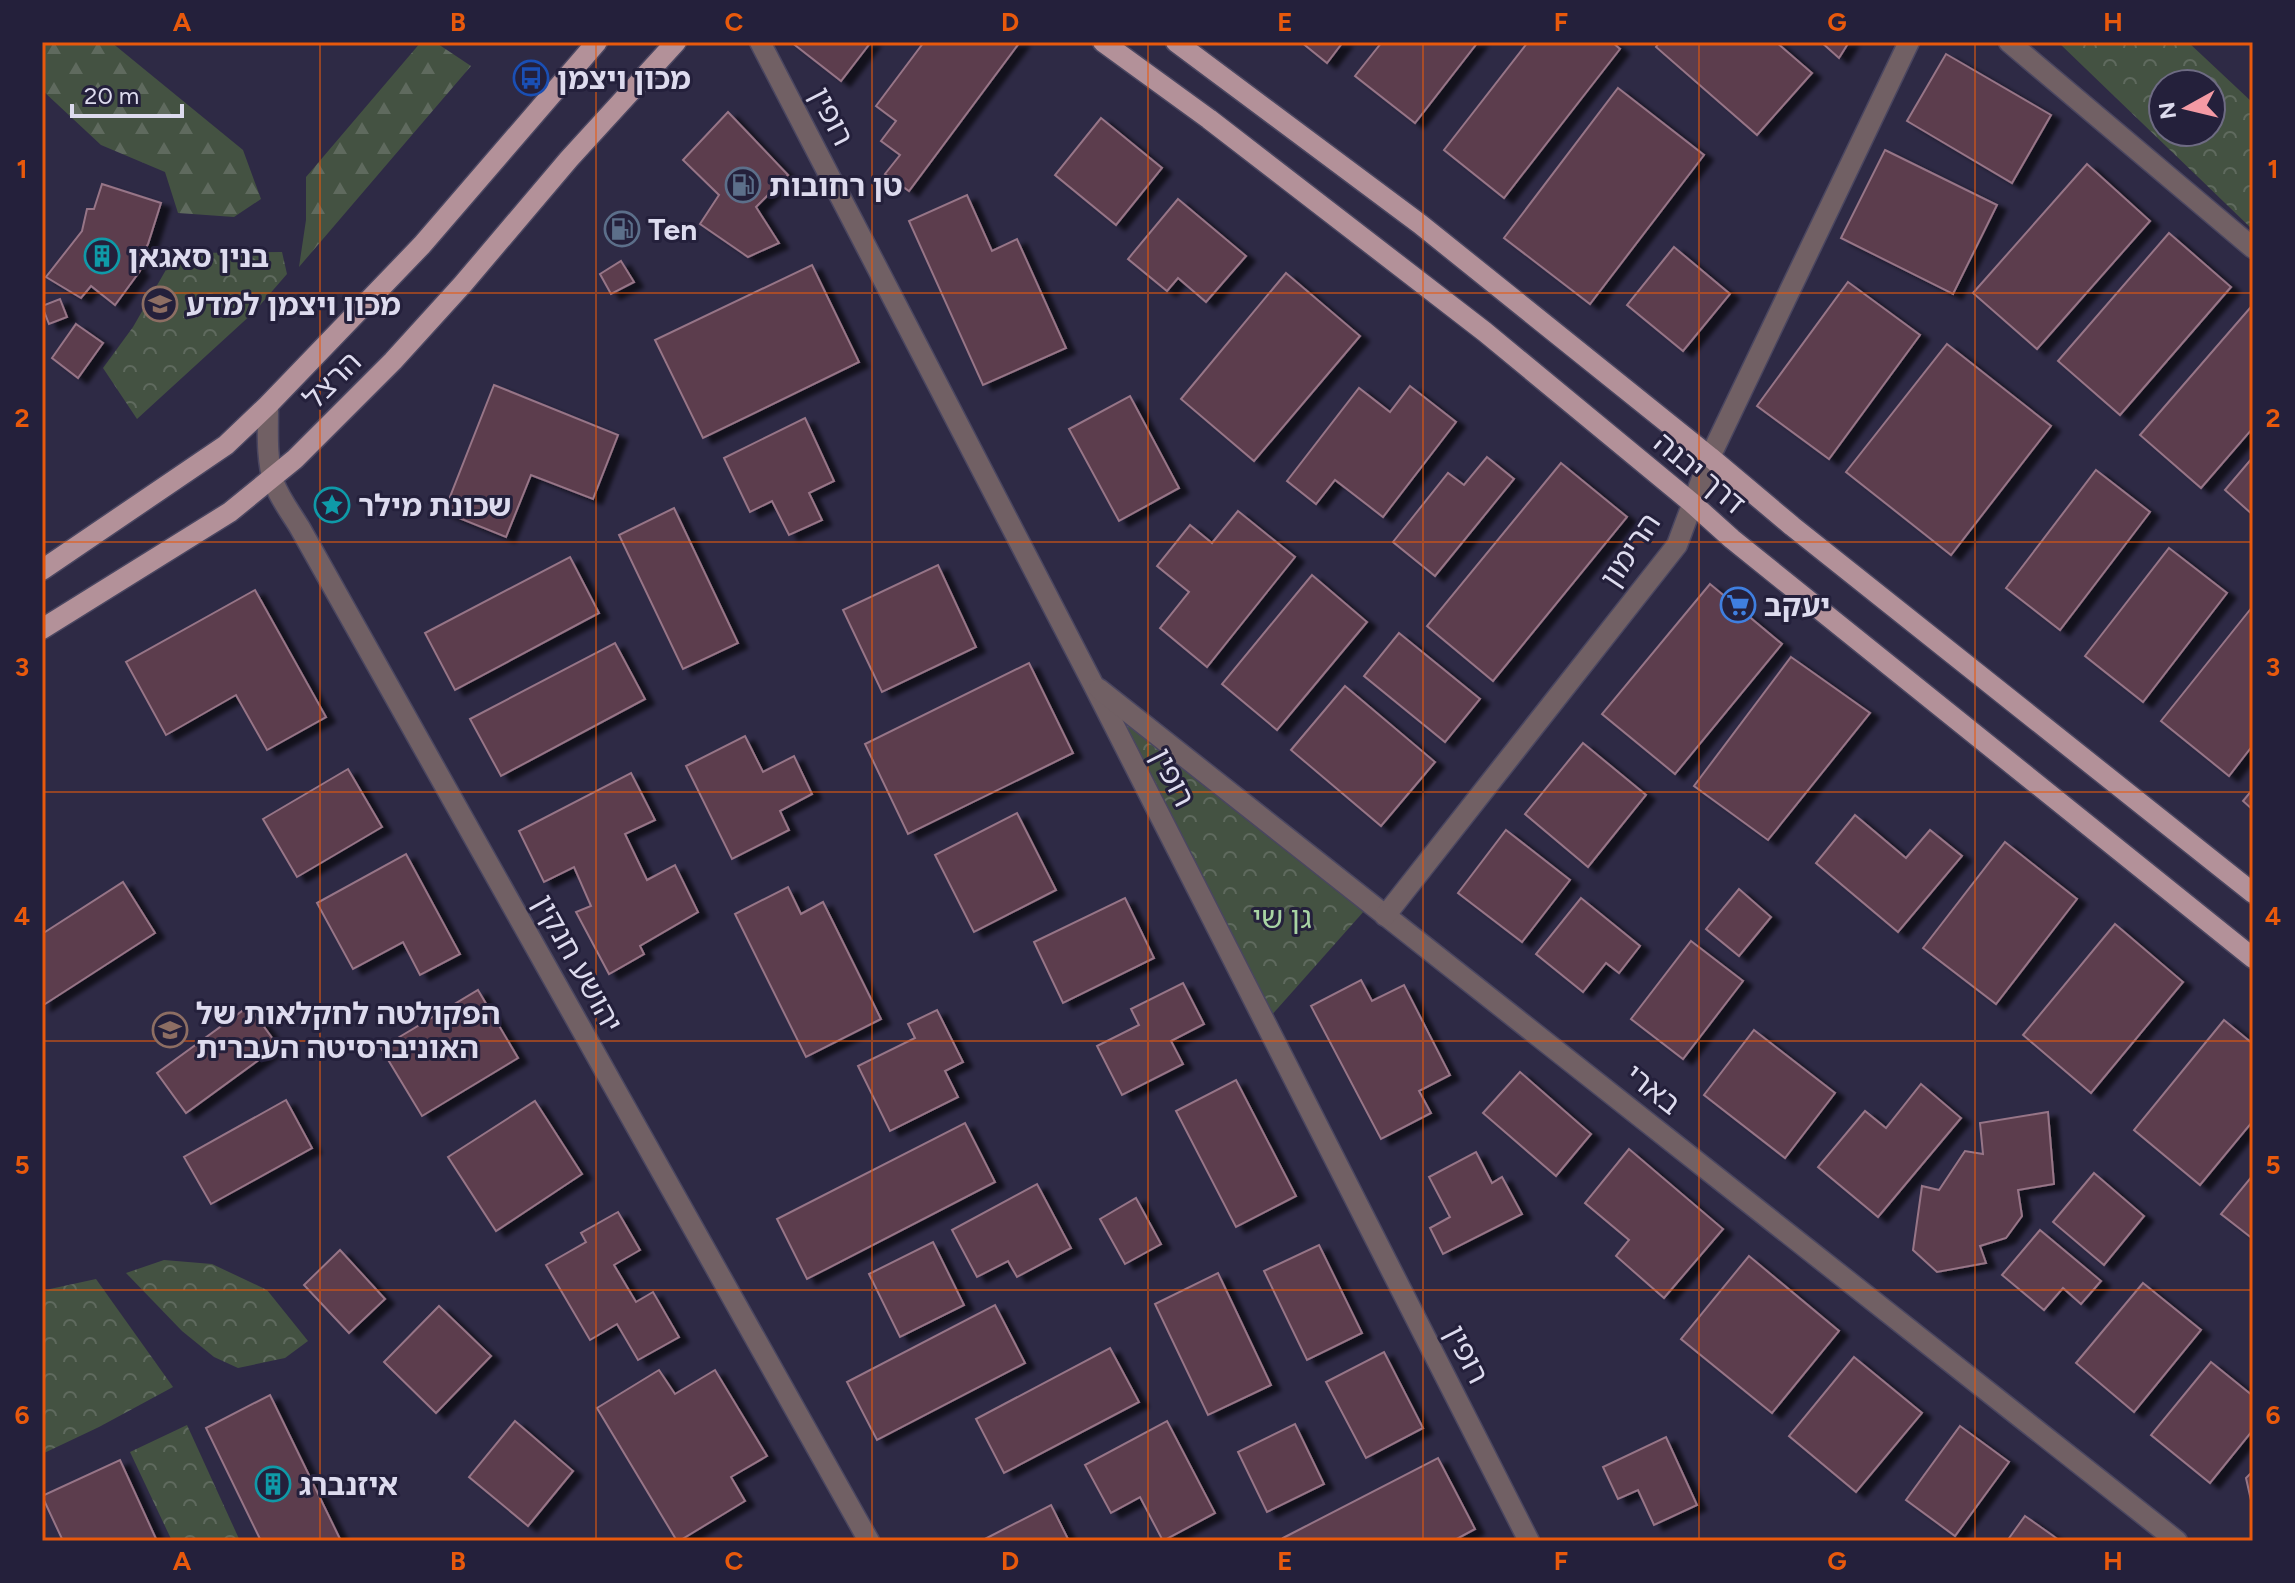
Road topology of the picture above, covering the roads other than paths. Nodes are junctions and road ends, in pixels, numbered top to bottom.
1 (597, 42) edge
2 (676, 42) edge
3 (760, 42) edge
4 (1103, 42) edge
5 (1176, 42) edge
6 (1909, 42) edge
7 (2009, 42) edge
8 (2253, 248) edge
9 (268, 405) junction
10 (1710, 457) junction
11 (273, 479) junction
12 (1692, 503) junction
13 (42, 570) edge
14 (42, 629) edge
15 (1093, 684) junction
16 (2253, 893) edge
17 (1385, 916) junction
18 (2253, 958) edge
19 (869, 1541) edge
20 (1529, 1541) edge
21 (2177, 1541) edge

1 - 9 main road, הרצל
2 - 11 main road, הרצל
3 - 15 street, רופין
4 - 12 main road, דרך יבנה
5 - 10 main road, דרך יבנה
6 - 10 street, הרימון
7 - 8 street
9 - 11 street, יהושע חנקין
9 - 13 main road, הרצל
10 - 12 street, הרימון
10 - 16 main road, דרך יבנה
11 - 14 main road, הרצל
11 - 19 street, יהושע חנקין
12 - 17 street, הרימון
12 - 18 main road, דרך יבנה
15 - 17 street, בארי
15 - 20 street, רופין
17 - 21 street, בארי

